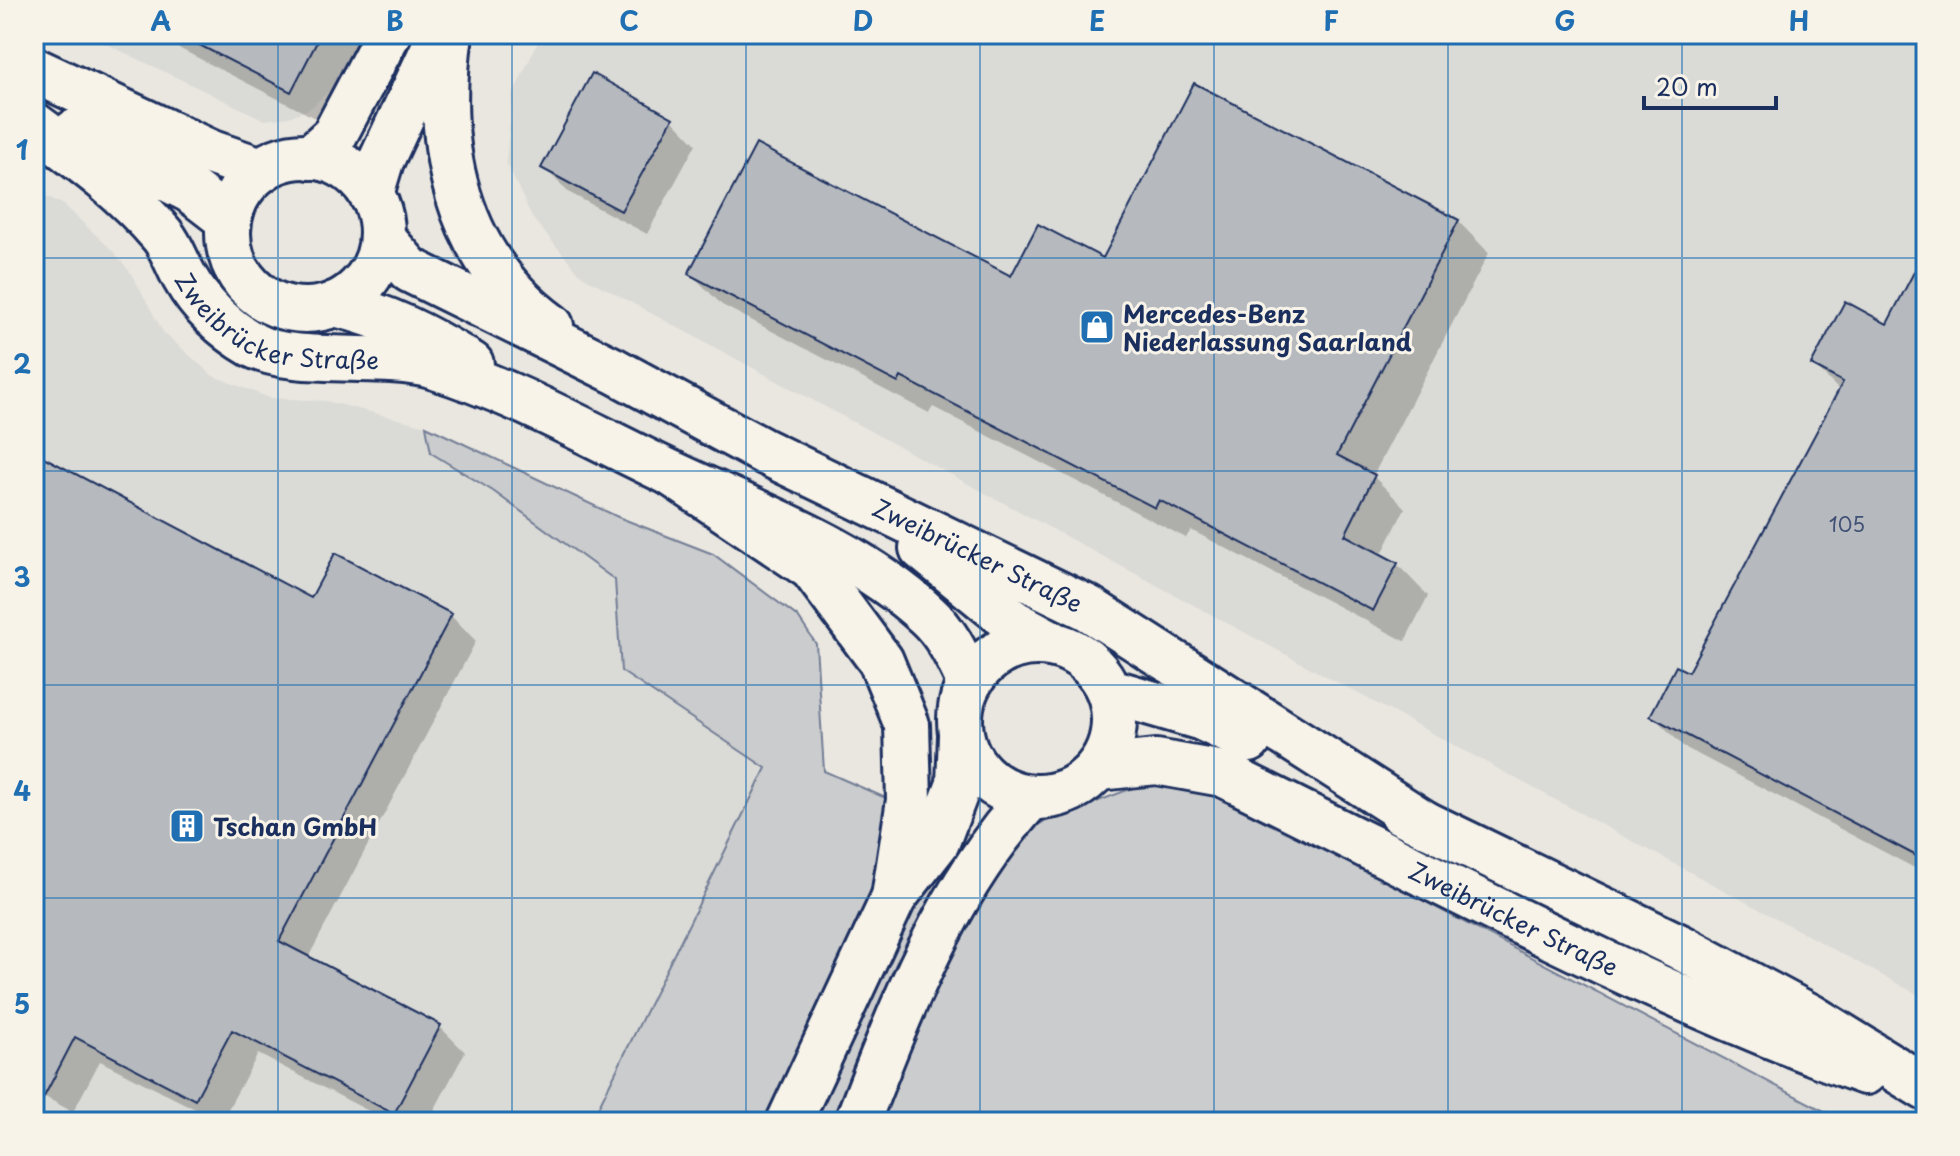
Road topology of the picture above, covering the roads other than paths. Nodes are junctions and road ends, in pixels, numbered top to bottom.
1 (388, 34) edge
2 (440, 34) edge
3 (450, 34) edge
4 (34, 70) edge
5 (34, 111) edge
6 (34, 125) edge
7 (311, 157) junction
8 (261, 170) junction
9 (371, 194) junction
10 (229, 220) junction
11 (382, 238) junction
12 (335, 304) junction
13 (615, 371) junction
14 (538, 407) junction
15 (763, 451) junction
16 (672, 474) junction
17 (1052, 643) junction
18 (969, 681) junction
19 (1110, 691) junction
20 (961, 736) junction
21 (1099, 768) junction
22 (1031, 797) junction
23 (1427, 825) junction
24 (894, 897) junction
25 (1926, 1091) edge
26 (789, 1122) edge
27 (857, 1122) edge

1 - 7 main road
2 - 9 main road
3 - 13 main road
4 - 8 main road
5 - 10 main road
6 - 14 main road, Zweibrücker Straße
7 - 8 main road
7 - 9 main road
8 - 10 main road
9 - 11 main road
10 - 12 main road
11 - 12 main road
11 - 13 main road, Zweibrücker Straße
12 - 14 main road, Zweibrücker Straße
13 - 15 main road, Zweibrücker Straße
14 - 16 main road, Zweibrücker Straße
15 - 17 main road, Zweibrücker Straße
15 - 23 main road, Zweibrücker Straße
16 - 18 main road, Zweibrücker Straße
16 - 24 main road
17 - 18 main road
17 - 19 main road
18 - 20 main road
19 - 21 main road
19 - 23 main road, Zweibrücker Straße
20 - 22 main road
20 - 24 main road
21 - 22 main road
21 - 25 main road, Zweibrücker Straße
22 - 27 main road
23 - 25 main road, Zweibrücker Straße
24 - 26 main road

